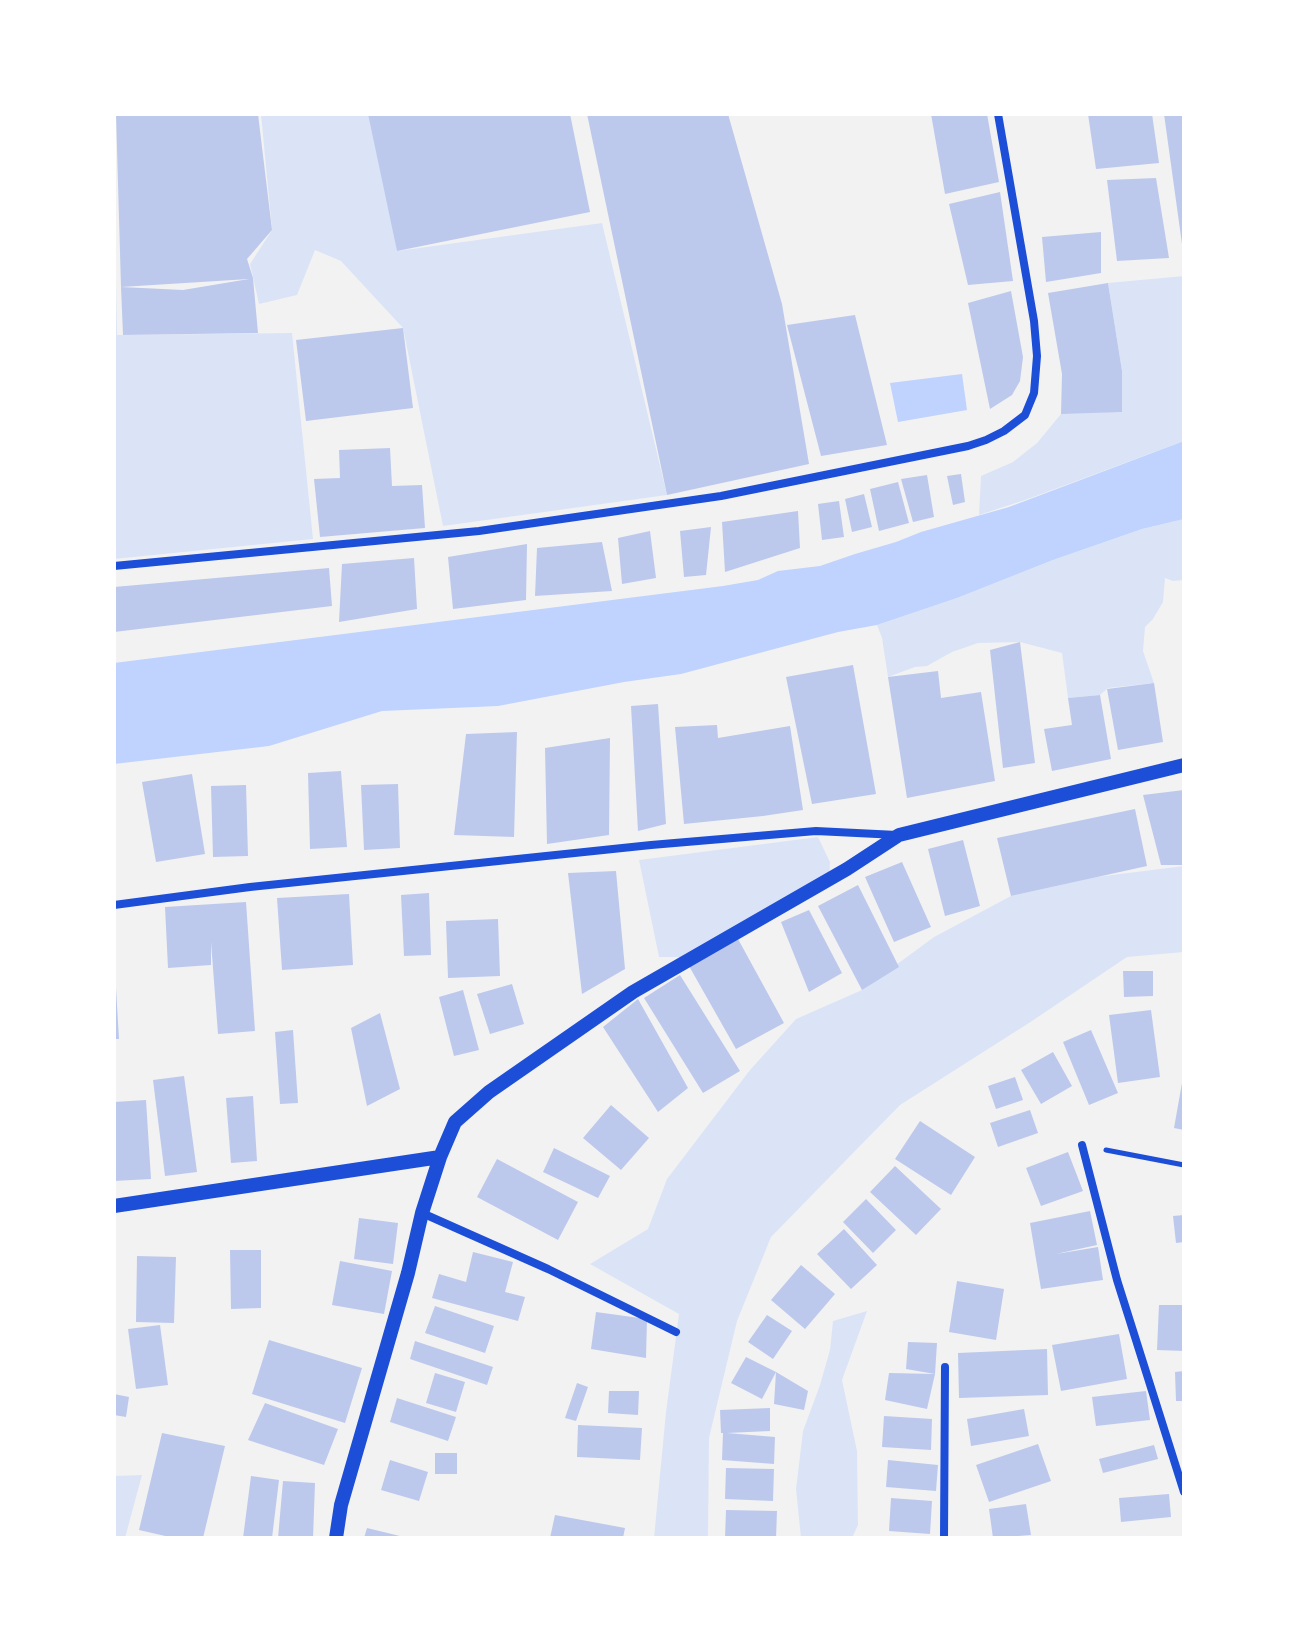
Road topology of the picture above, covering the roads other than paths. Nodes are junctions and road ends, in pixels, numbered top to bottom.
1 (998, 114) edge
2 (114, 566) edge
3 (1184, 765) edge
4 (899, 835) junction
5 (114, 905) edge
6 (1082, 1145) road end
7 (440, 1157) junction
8 (114, 1206) edge
9 (422, 1213) junction
10 (676, 1332) dead end
11 (945, 1367) dead end
12 (1184, 1492) edge
13 (336, 1538) edge
14 (944, 1538) edge

1 - 2 street
3 - 4 street
4 - 5 street
4 - 7 street
6 - 12 street
7 - 8 street
7 - 9 street
9 - 10 street
9 - 13 street
11 - 14 street

